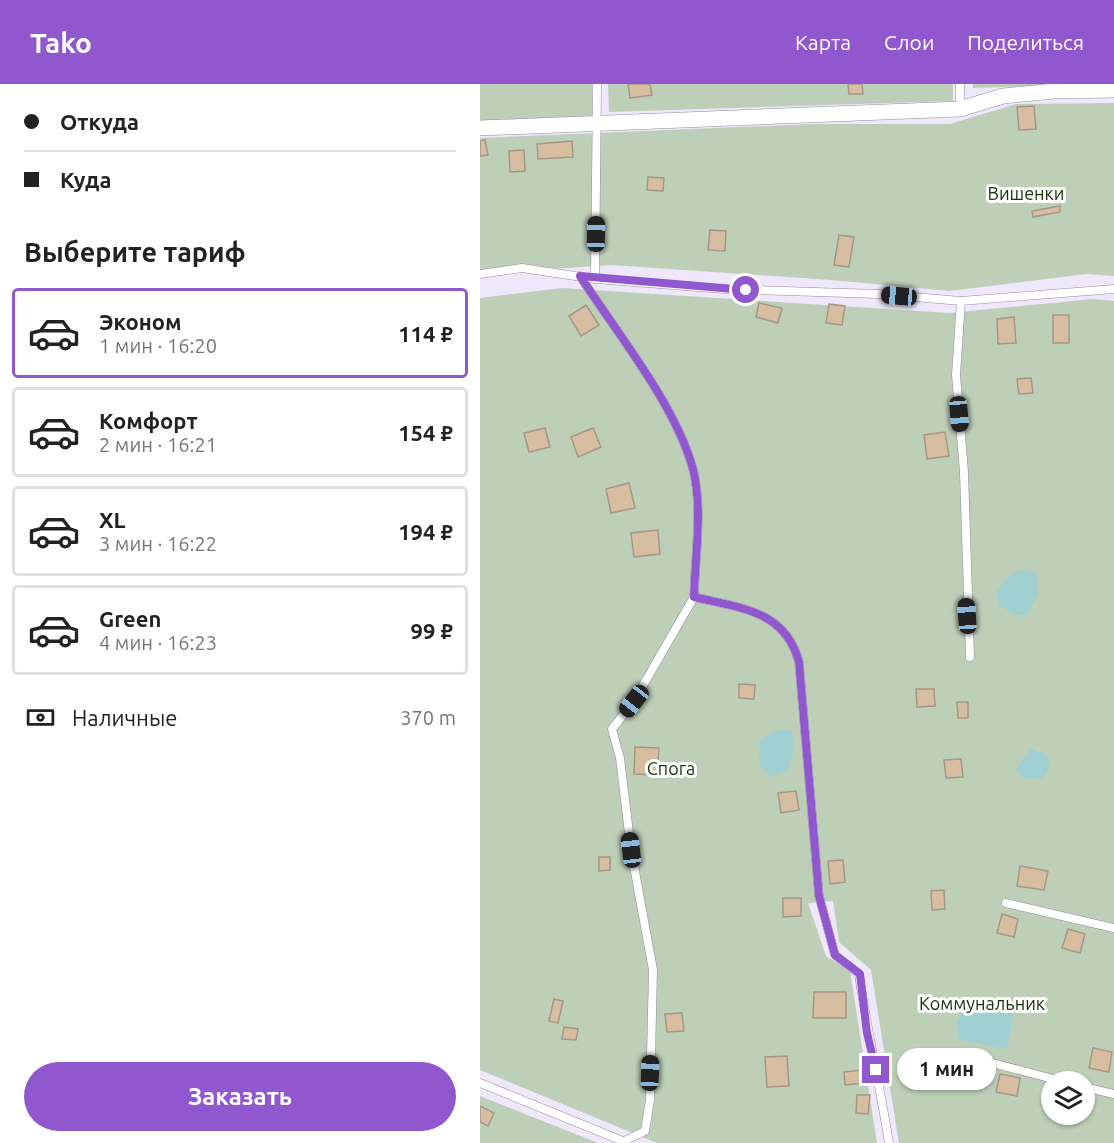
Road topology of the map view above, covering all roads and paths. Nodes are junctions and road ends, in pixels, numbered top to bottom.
1 (597, 84) edge
2 (960, 84) edge
3 (1114, 90) edge
4 (960, 109) junction
5 (598, 123) junction
6 (480, 128) edge
7 (480, 274) edge
8 (580, 276) junction
9 (595, 279) junction
10 (1114, 289) edge
11 (961, 302) junction
12 (694, 597) junction
13 (970, 657) dead end
14 (1006, 903) dead end
15 (1114, 928) edge
16 (969, 1057) dead end
17 (1041, 1076) edge
18 (480, 1083) edge
19 (1095, 1090) edge
20 (1114, 1095) edge
21 (623, 1142) edge
22 (889, 1143) edge

1 - 5 lane
2 - 4 lane
3 - 4 street
4 - 5 street
5 - 6 street
5 - 9 lane
7 - 8 lane
8 - 9 lane
8 - 12 lane
9 - 11 lane
10 - 11 lane
11 - 13 lane
12 - 21 lane
12 - 22 lane
14 - 15 lane
16 - 17 lane
18 - 21 lane
19 - 20 lane

